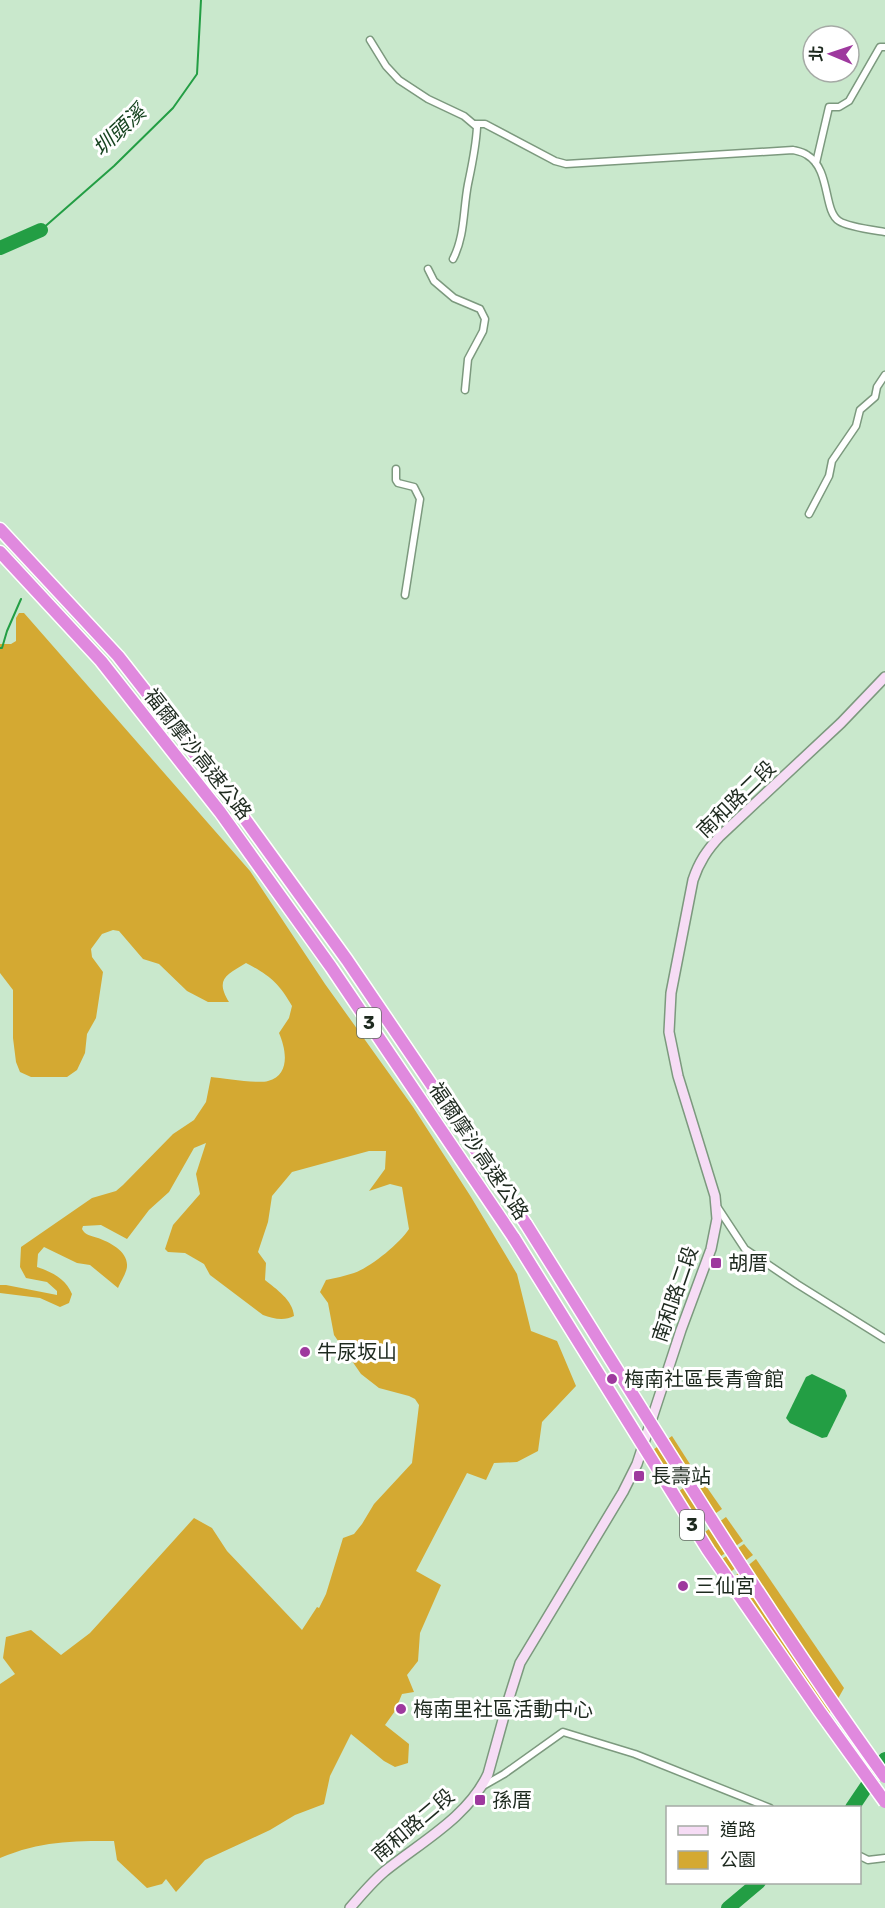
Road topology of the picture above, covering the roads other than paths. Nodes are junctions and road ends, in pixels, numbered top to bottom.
1 (370, 40) dead end
2 (885, 47) edge
3 (475, 124) junction
4 (816, 163) junction
5 (885, 232) edge
6 (453, 259) dead end
7 (428, 269) dead end
8 (885, 375) edge
9 (465, 390) dead end
10 (396, 469) dead end
11 (809, 514) dead end
12 (0, 529) edge
13 (0, 552) edge
14 (405, 595) dead end
15 (885, 677) edge
16 (717, 1208) junction
17 (885, 1339) edge
18 (885, 1777) edge
19 (483, 1786) junction
20 (885, 1802) edge
21 (765, 1806) edge
22 (861, 1857) edge
23 (885, 1858) edge
24 (350, 1908) edge

1 - 3 street
2 - 4 street
3 - 4 street
3 - 6 street
4 - 5 street
7 - 9 street
8 - 11 street
10 - 14 street
12 - 18 highway, 福爾摩沙高速公路 / 3, bridge
13 - 20 highway, 福爾摩沙高速公路 / 3, bridge
15 - 16 main road, 南和路二段
16 - 17 street
16 - 19 main road, 南和路二段
19 - 21 street
19 - 24 main road, 南和路二段
22 - 23 street

